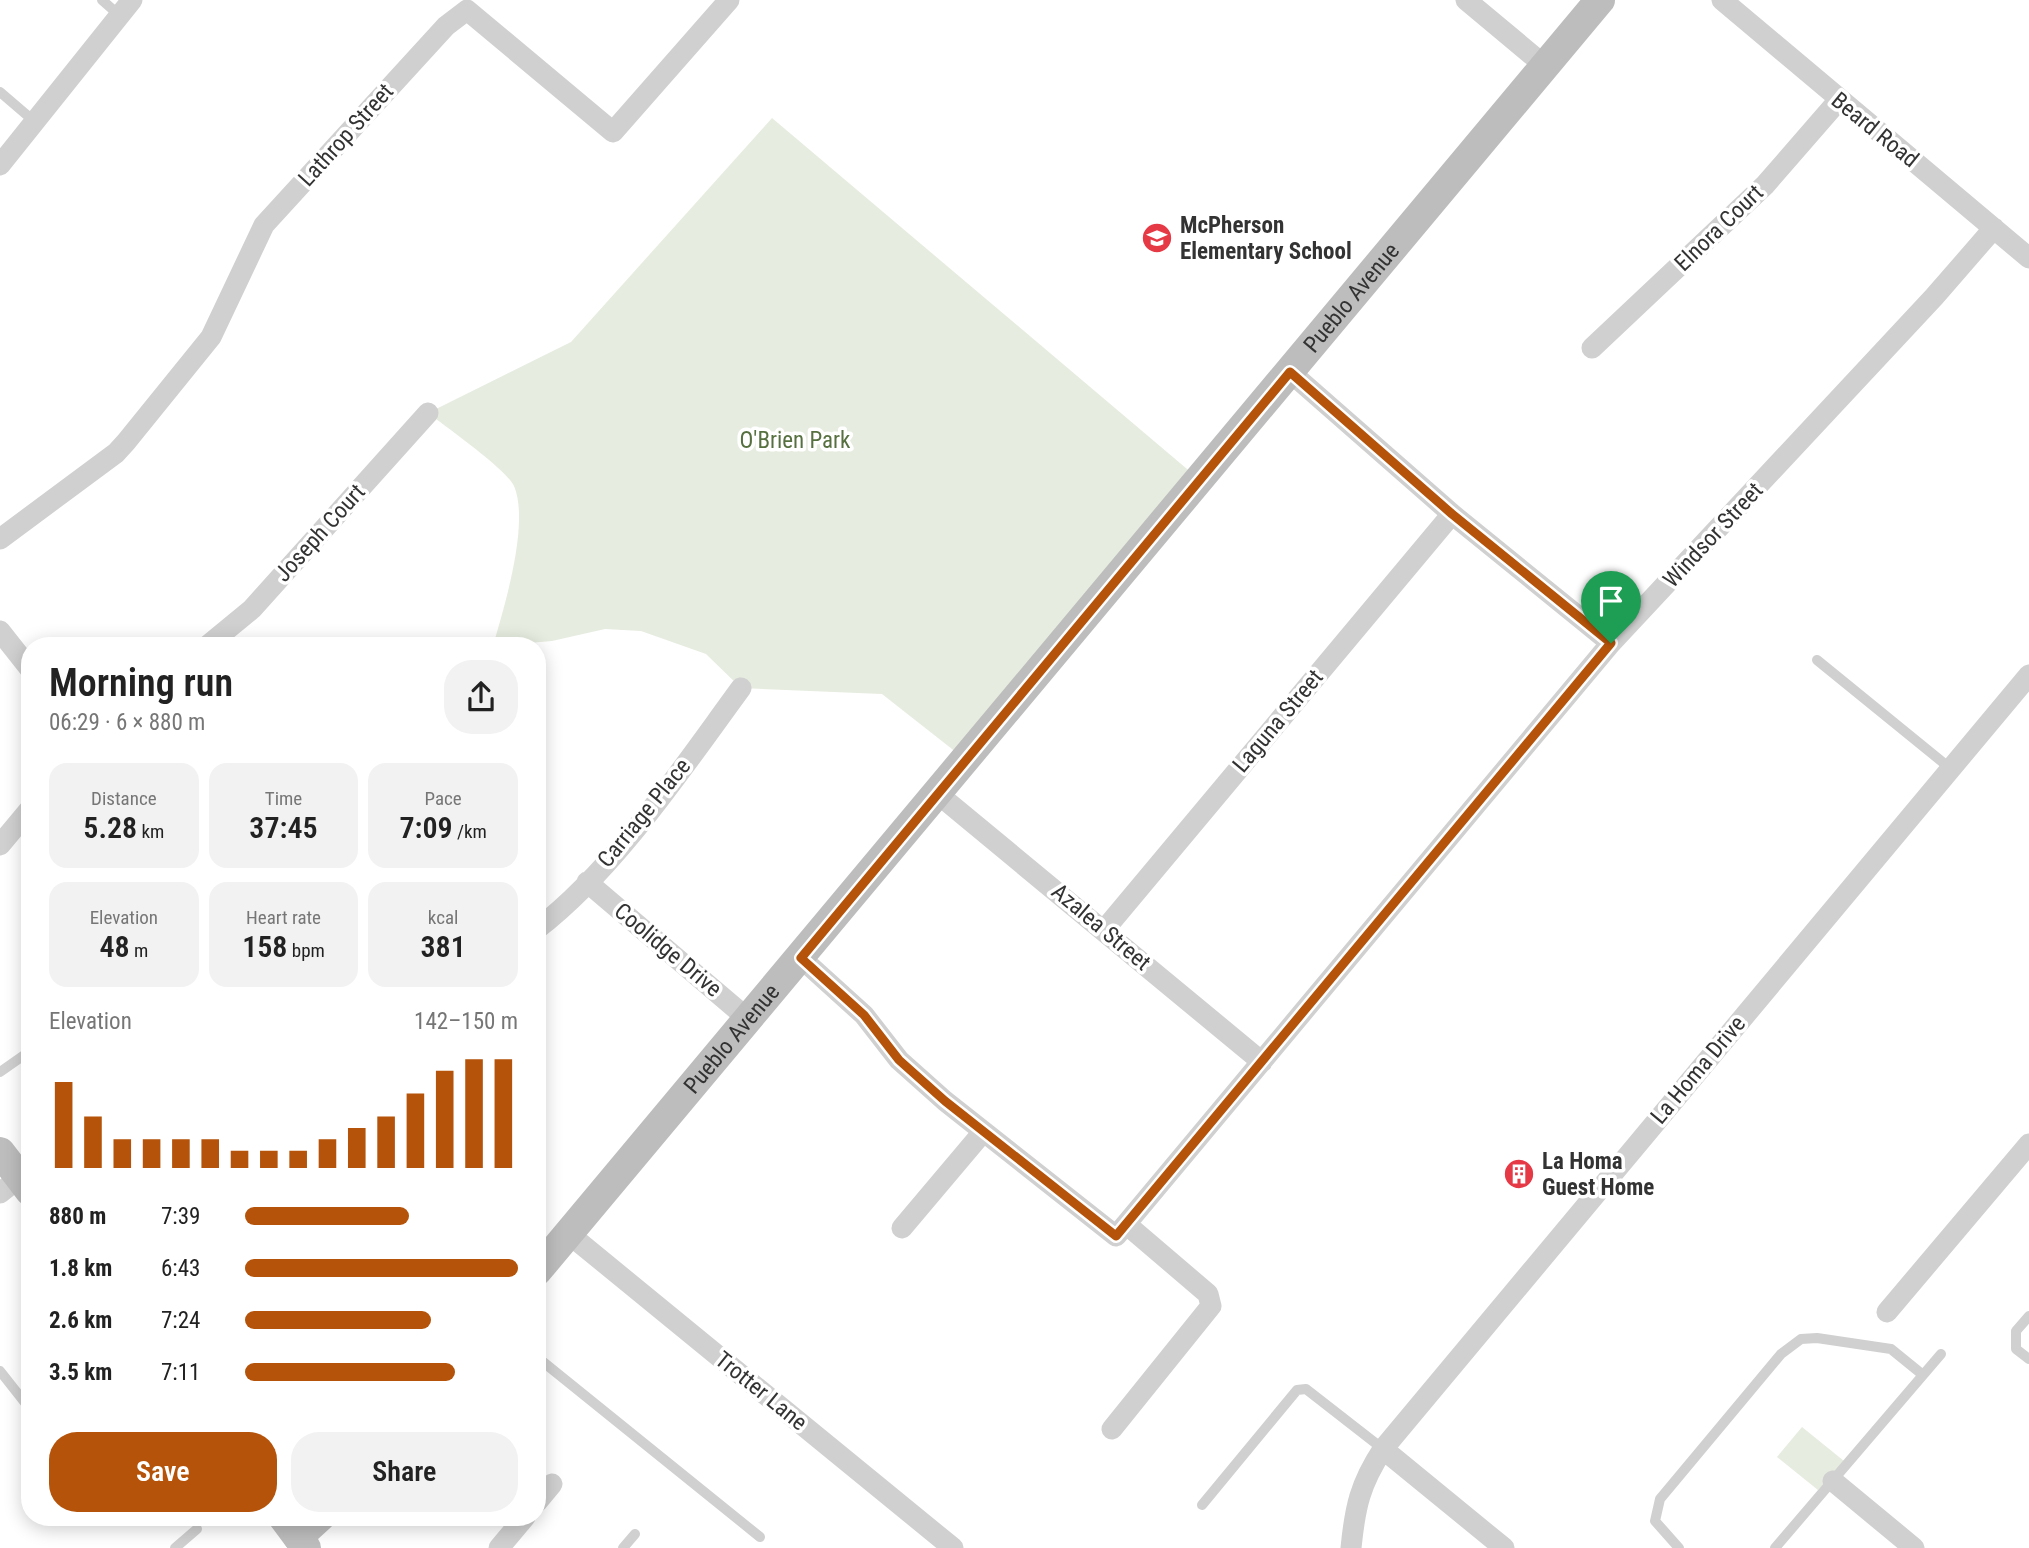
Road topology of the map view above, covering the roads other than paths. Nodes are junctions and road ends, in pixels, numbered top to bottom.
1 (102, 0) edge
2 (729, 0) edge
3 (1465, 0) edge
4 (1600, 0) edge
5 (1722, 0) edge
6 (126, 8) edge
7 (1544, 65) junction
8 (0, 92) edge
9 (1838, 101) junction
10 (35, 122) junction
11 (0, 165) edge
12 (1994, 228) junction
13 (2029, 258) edge
14 (1592, 348) dead end
15 (1290, 372) junction
16 (428, 413) dead end
17 (1452, 514) junction
18 (0, 539) edge
19 (0, 631) edge
20 (218, 637) edge
21 (1611, 643) junction
22 (21, 658) edge
23 (1817, 660) dead end
24 (2029, 675) edge
25 (741, 688) dead end
26 (1951, 769) junction
27 (939, 794) junction
28 (21, 820) edge
29 (0, 845) edge
30 (587, 882) junction
31 (546, 921) edge
32 (1104, 929) junction
33 (801, 958) junction
34 (748, 1019) junction
35 (21, 1057) edge
36 (1262, 1062) junction
37 (0, 1072) edge
38 (983, 1132) junction
39 (2029, 1144) edge
40 (0, 1152) edge
41 (20, 1182) edge
42 (902, 1228) dead end
43 (1121, 1230) junction
44 (569, 1234) junction
45 (546, 1261) edge
46 (1887, 1312) dead end
47 (2029, 1316) edge
48 (1941, 1354) dead end
49 (2029, 1359) edge
50 (546, 1364) edge
51 (0, 1371) edge
52 (1923, 1375) junction
53 (21, 1398) edge
54 (1112, 1429) dead end
55 (1382, 1449) junction
56 (1833, 1480) junction
57 (552, 1485) dead end
58 (546, 1492) edge
59 (1202, 1505) dead end
60 (517, 1526) edge
61 (197, 1529) dead end
62 (635, 1534) dead end
63 (760, 1537) dead end
64 (175, 1548) edge
65 (499, 1548) edge
66 (623, 1548) edge
67 (953, 1548) edge
68 (1351, 1548) edge
69 (1504, 1548) edge
70 (1679, 1548) edge
71 (1775, 1548) edge
72 (1914, 1548) edge

1 - 6 lane
2 - 18 street, Lathrop Street
3 - 7 street
4 - 7 street, Pueblo Avenue
5 - 9 street, Beard Road
6 - 10 street
7 - 15 street, Pueblo Avenue
8 - 10 lane
9 - 12 street, Beard Road
9 - 14 street, Elnora Court
10 - 11 street
12 - 13 street, Beard Road
12 - 21 street, Windsor Street
15 - 17 street
15 - 27 street, Pueblo Avenue
16 - 20 street, Joseph Court
17 - 21 street
17 - 32 street, Laguna Street
19 - 22 street
21 - 36 street, Windsor Street
23 - 26 lane
24 - 26 street, La Homa Drive
25 - 30 street, Carriage Place
26 - 55 street, La Homa Drive
27 - 32 street, Azalea Street
27 - 33 street, Pueblo Avenue
28 - 29 street
30 - 31 street, Carriage Place
30 - 34 street, Coolidge Drive
32 - 36 street, Azalea Street
33 - 34 street, Pueblo Avenue
33 - 38 street
34 - 44 street, Pueblo Avenue
35 - 37 lane
36 - 43 street, Windsor Street
38 - 42 street
38 - 43 street
39 - 46 street
40 - 41 street
43 - 54 street
44 - 45 street, Pueblo Avenue
44 - 67 street, Trotter Lane
47 - 49 lane
48 - 52 lane
50 - 63 lane
51 - 53 lane
52 - 56 lane
52 - 70 lane
55 - 59 lane
55 - 68 street, La Homa Drive
55 - 69 street
56 - 71 lane
56 - 72 street
57 - 58 street
60 - 65 street
61 - 64 lane
62 - 66 lane

